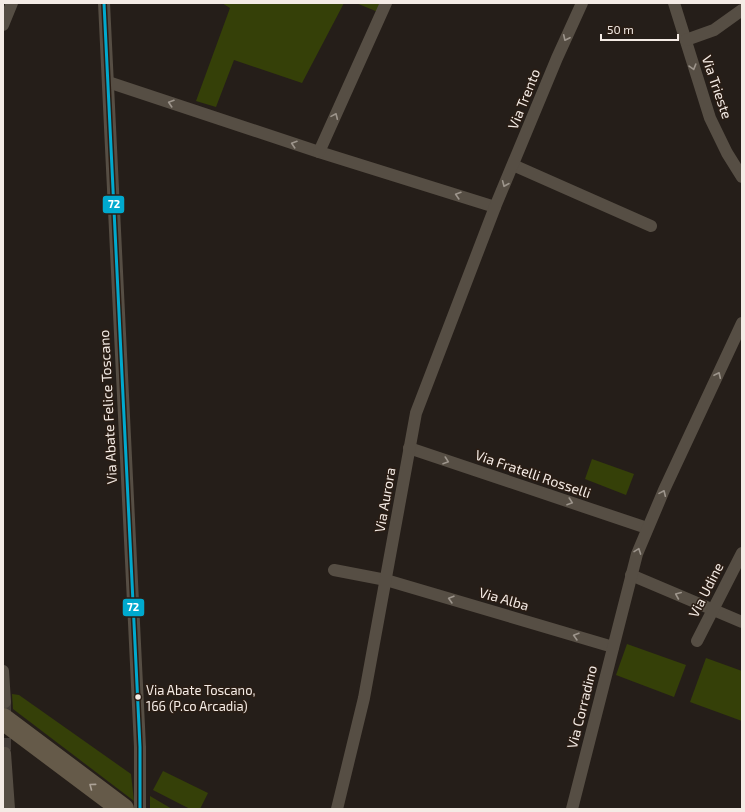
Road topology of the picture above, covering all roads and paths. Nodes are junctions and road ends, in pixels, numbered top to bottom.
1 (12, 3) edge
2 (104, 3) edge
3 (386, 3) edge
4 (582, 3) edge
5 (674, 3) edge
6 (742, 11) edge
7 (4, 19) edge
8 (686, 40) junction
9 (108, 82) junction
10 (319, 152) junction
11 (513, 165) junction
12 (742, 177) edge
13 (495, 207) junction
14 (651, 226) dead end
15 (742, 323) edge
16 (410, 448) junction
17 (647, 528) junction
18 (742, 553) edge
19 (334, 570) dead end
20 (631, 575) junction
21 (386, 580) junction
22 (714, 610) junction
23 (742, 622) edge
24 (697, 641) dead end
25 (613, 647) junction
26 (3, 671) edge
27 (4, 710) edge
28 (4, 745) edge
29 (9, 809) edge
30 (100, 809) edge
31 (123, 809) edge
32 (140, 809) edge
33 (337, 809) edge
34 (572, 809) edge

1 - 7 street
2 - 9 street, Via Abate Felice Toscano
10 -> 3 street
4 -> 11 street, Via Trento
5 - 8 street, Via Trieste
6 - 8 street
8 -> 12 street, Via Trieste
10 -> 9 street
9 - 32 street, Via Abate Felice Toscano
13 -> 10 street
11 -> 13 street, Via Trento
11 - 14 street
13 - 16 street, Via Aurora
17 -> 15 street, Via Corradino
16 -> 17 street, Via Fratelli Rosselli
16 - 21 street, Via Aurora
20 -> 17 street, Via Corradino
18 - 22 street, Via Udine
19 - 21 street, Via Alba
22 -> 20 street
20 - 25 street, Via Corradino
25 -> 21 street, Via Alba
21 - 33 street, Via Aurora
22 - 23 street
22 - 24 street, Via Udine
25 - 34 street, Via Corradino
26 - 27 street
31 -> 27 highway
28 - 29 street
28 - 30 highway

